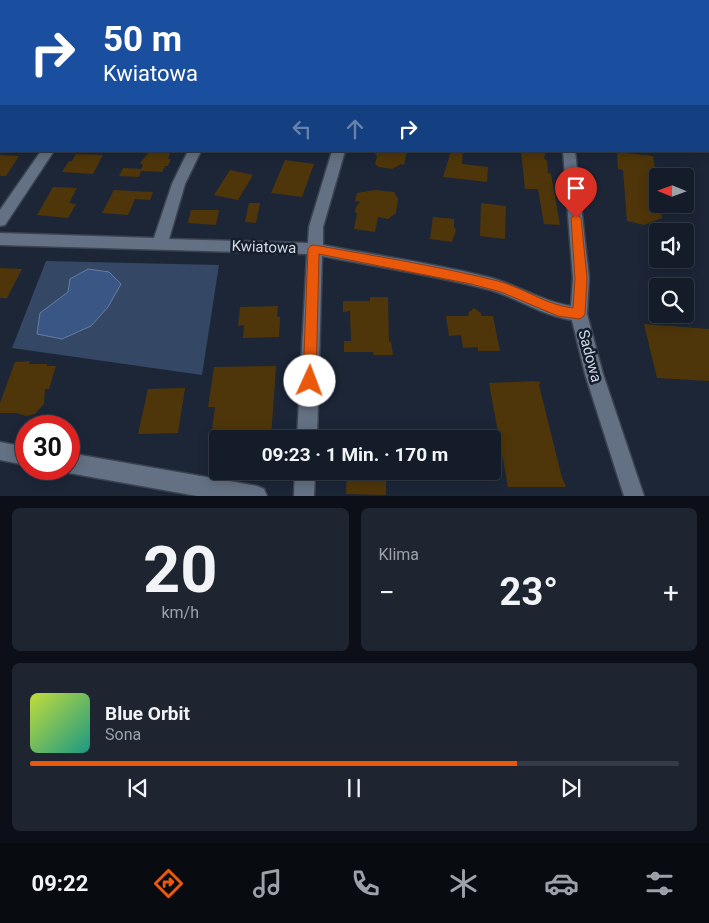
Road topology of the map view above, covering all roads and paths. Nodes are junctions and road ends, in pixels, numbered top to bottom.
1 (47, 152) edge
2 (194, 152) edge
3 (339, 152) edge
4 (569, 152) edge
5 (0, 222) edge
6 (0, 239) edge
7 (160, 243) junction
8 (314, 249) junction
9 (579, 314) junction
10 (307, 430) edge
11 (0, 451) edge
12 (15, 454) edge
13 (80, 465) edge
14 (305, 480) edge
15 (257, 496) edge
16 (304, 496) edge
17 (634, 496) edge

1 - 5 street
2 - 7 street
3 - 8 street
4 - 9 street, Sadowa
6 - 7 street, Kwiatowa
7 - 8 street, Kwiatowa
8 - 9 street, Kwiatowa
8 - 10 street
9 - 17 street, Sadowa
11 - 12 street
13 - 15 street
14 - 16 street

